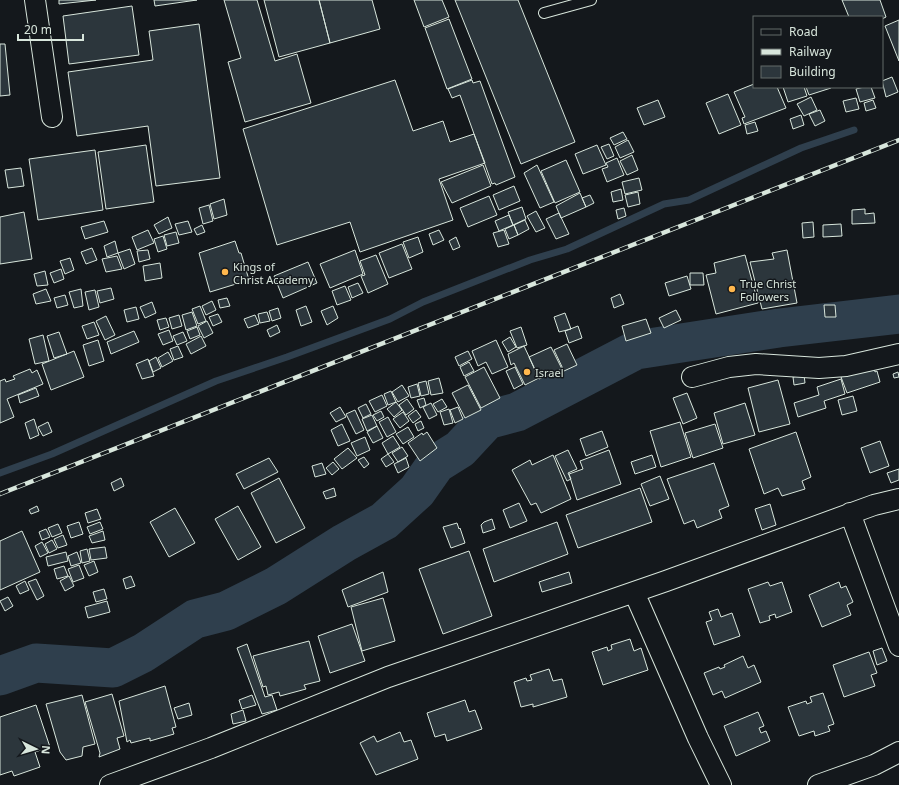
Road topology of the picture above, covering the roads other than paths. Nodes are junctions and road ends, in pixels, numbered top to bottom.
1 (35, 0) edge
2 (591, 0) edge
3 (544, 13) dead end
4 (52, 117) dead end
5 (899, 354) edge
6 (692, 377) dead end
7 (899, 499) edge
8 (850, 513) junction
9 (634, 592) junction
10 (899, 646) edge
11 (899, 752) edge
12 (110, 785) edge
13 (720, 785) edge
14 (818, 785) edge

1 - 4 street
2 - 3 lane
5 - 6 street
7 - 8 street
8 - 9 street
8 - 10 street
9 - 12 street
9 - 13 street
11 - 14 street

